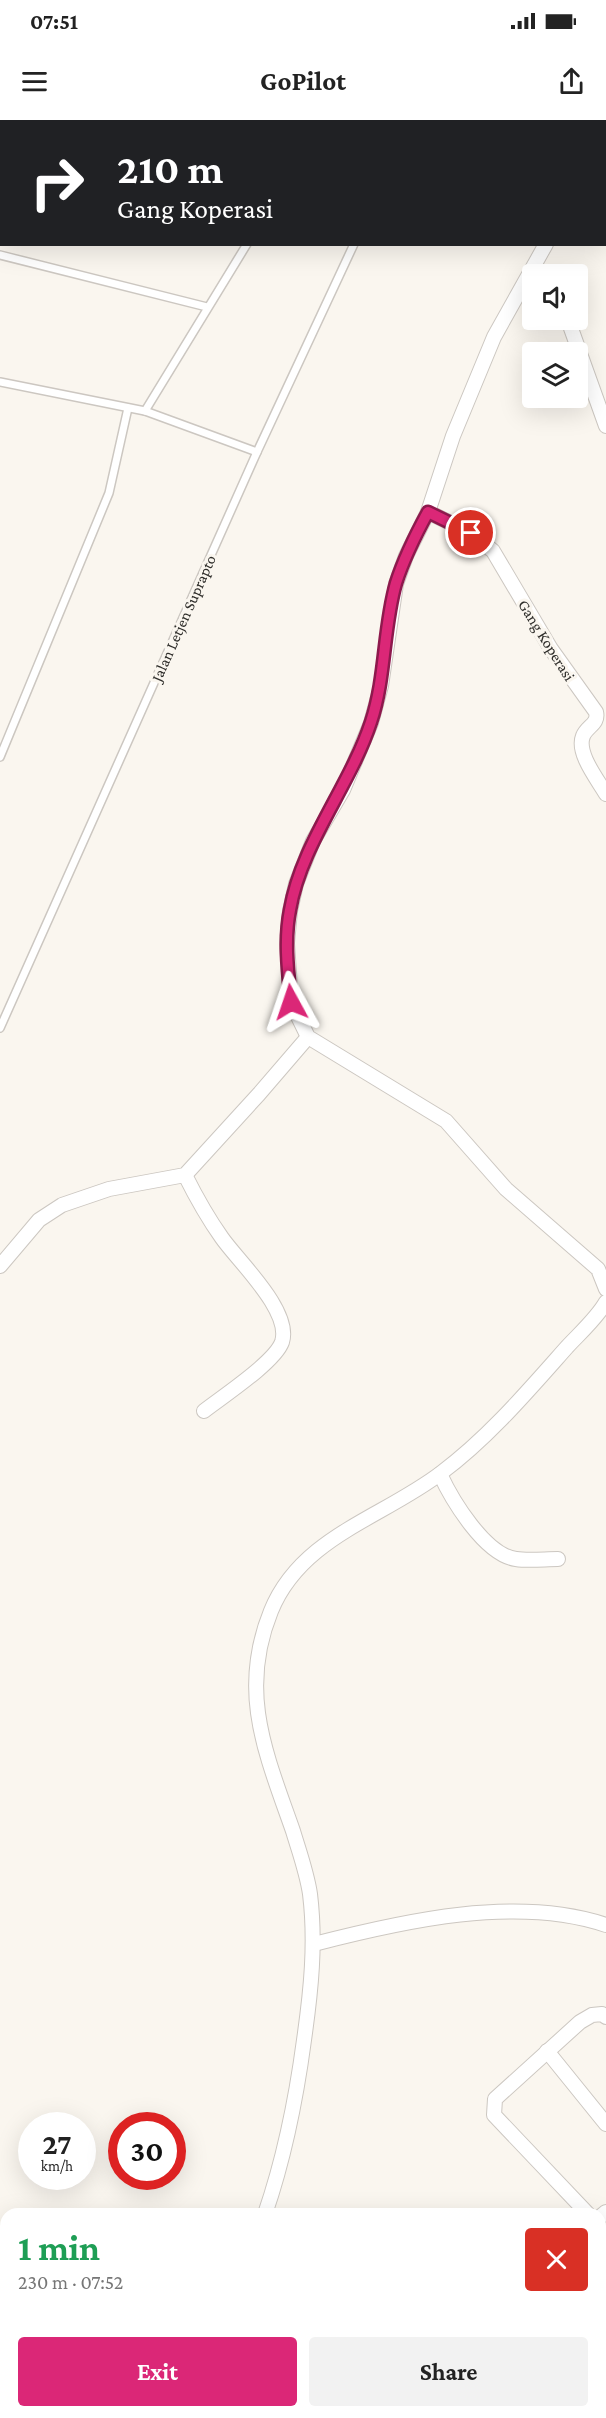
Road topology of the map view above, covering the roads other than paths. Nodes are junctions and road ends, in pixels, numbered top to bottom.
1 (246, 246) edge
2 (353, 246) edge
3 (545, 246) edge
4 (0, 255) edge
5 (537, 264) edge
6 (522, 295) edge
7 (207, 307) junction
8 (572, 330) edge
9 (0, 382) edge
10 (128, 408) junction
11 (145, 411) junction
12 (606, 426) edge
13 (257, 452) junction
14 (428, 512) junction
15 (0, 758) edge
16 (606, 794) edge
17 (0, 1028) edge
18 (308, 1037) junction
19 (184, 1175) junction
20 (0, 1266) edge
21 (606, 1289) edge
22 (606, 1302) edge
23 (204, 1411) dead end
24 (440, 1474) junction
25 (558, 1558) dead end
26 (606, 1925) edge
27 (314, 1944) junction
28 (606, 2017) edge
29 (547, 2052) junction
30 (606, 2124) edge
31 (267, 2208) edge
32 (582, 2208) edge

1 - 7 lane
2 - 13 lane, Jalan Letjen Suprapto
3 - 5 street
4 - 7 lane
6 - 14 street
7 - 11 lane
8 - 12 street
9 - 10 lane
10 - 11 lane
10 - 15 lane
11 - 13 lane
13 - 17 lane, Jalan Letjen Suprapto
14 - 16 street, Gang Koperasi
14 - 18 street
18 - 19 street
18 - 21 street
19 - 20 street
19 - 23 street
22 - 24 street
24 - 25 street
24 - 27 street
26 - 27 street
27 - 31 street
28 - 29 street
29 - 30 street
29 - 32 street

